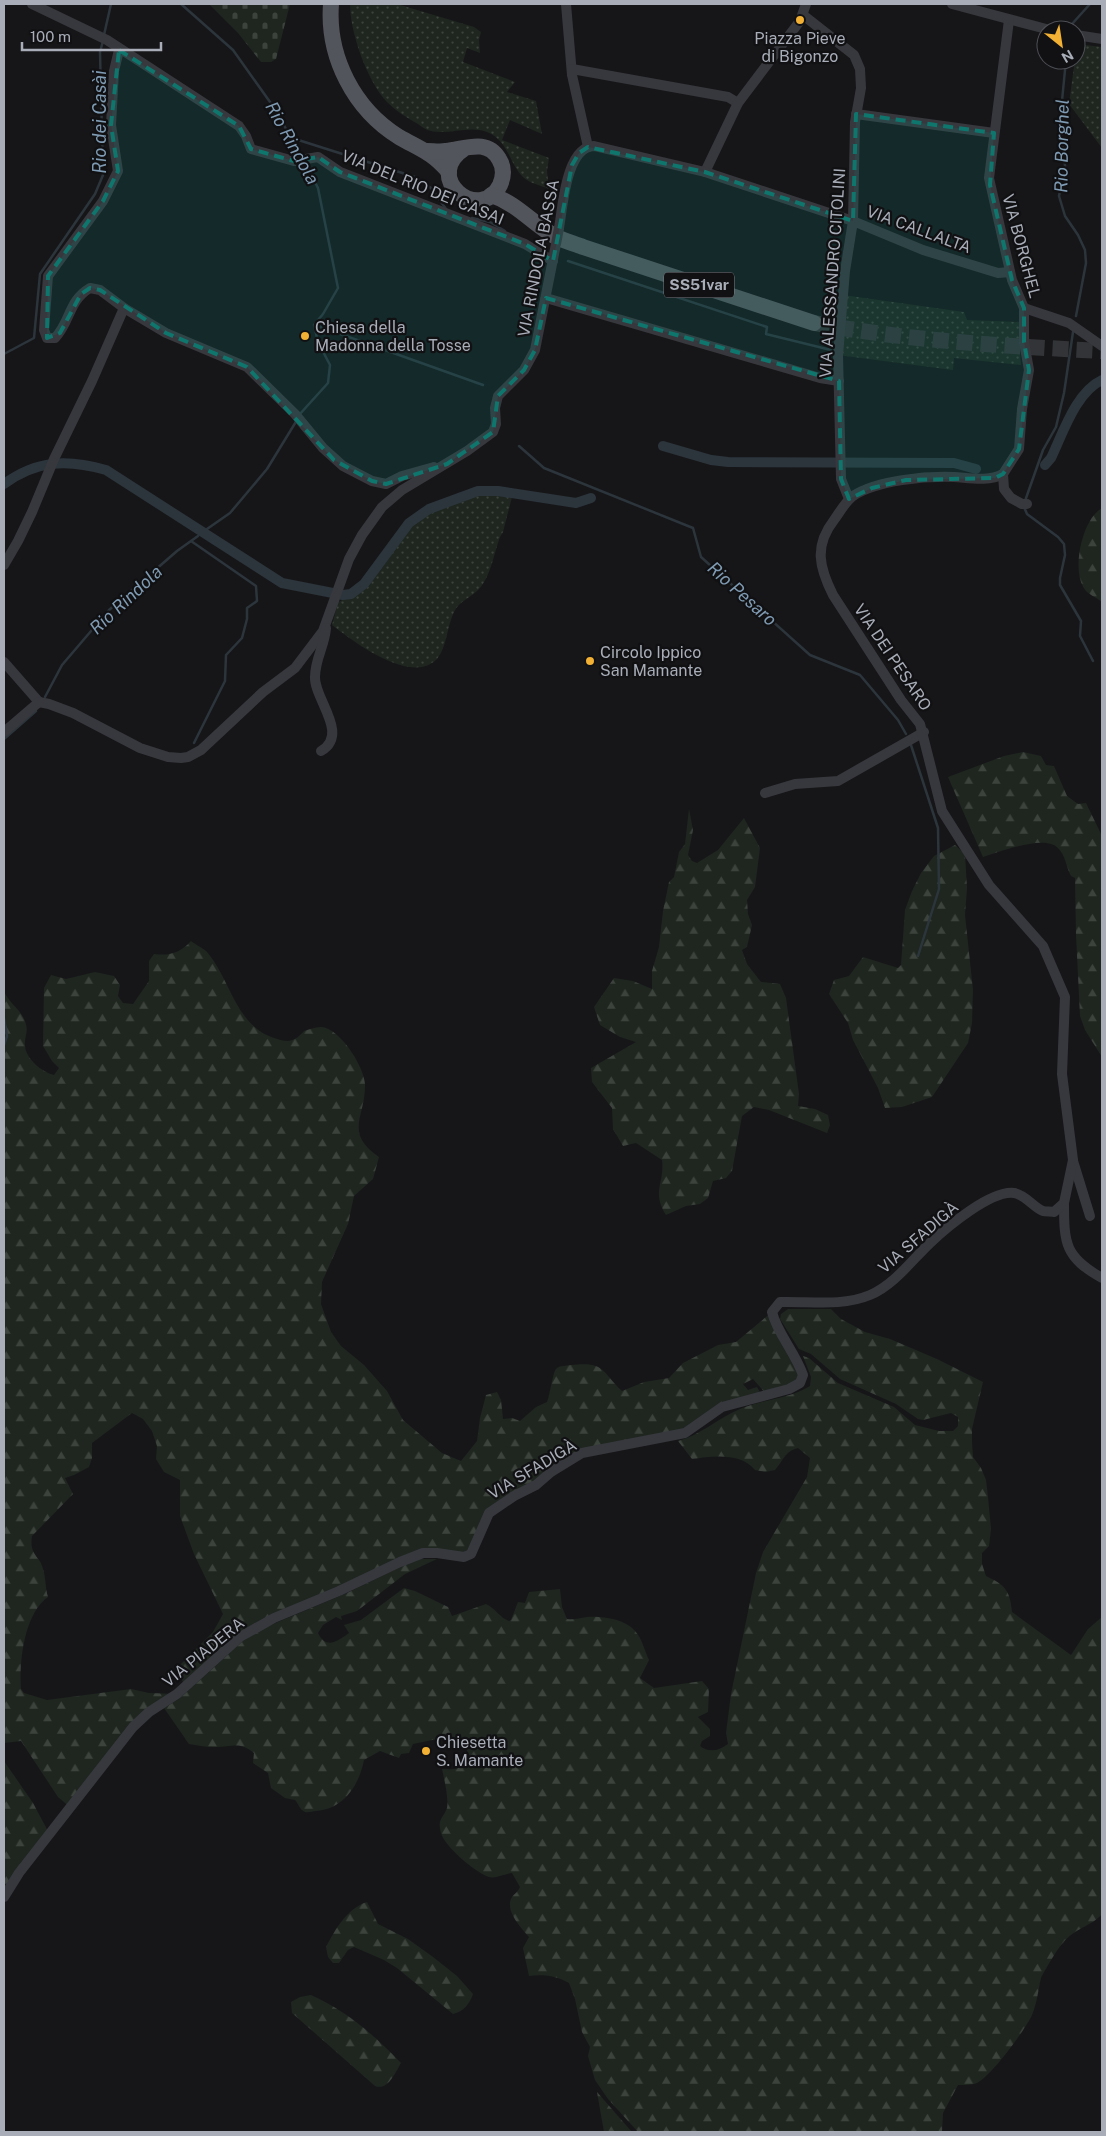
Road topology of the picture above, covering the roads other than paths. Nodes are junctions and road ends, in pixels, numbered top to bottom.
1 (32, 4) edge
2 (331, 4) edge
3 (566, 4) edge
4 (806, 4) edge
5 (952, 4) edge
6 (803, 15) junction
7 (1009, 20) junction
8 (1036, 27) edge
9 (1086, 37) edge
10 (1102, 39) edge
11 (119, 50) junction
12 (572, 69) junction
13 (738, 102) junction
14 (856, 114) junction
15 (994, 133) junction
16 (588, 146) junction
17 (465, 148) junction
18 (427, 151) junction
19 (449, 172) junction
20 (705, 172) junction
21 (496, 189) junction
22 (853, 221) junction
23 (553, 261) junction
24 (1010, 272) junction
25 (546, 298) junction
26 (124, 308) junction
27 (1024, 308) junction
28 (814, 323) tunnel mouth
29 (1102, 346) edge
30 (839, 381) junction
31 (448, 464) junction
32 (1003, 474) junction
33 (849, 499) junction
34 (1025, 504) dead end
35 (4, 565) edge
36 (326, 624) junction
37 (4, 662) edge
38 (39, 702) junction
39 (4, 732) edge
40 (924, 732) junction
41 (321, 751) dead end
42 (765, 793) dead end
43 (1073, 1160) junction
44 (1064, 1203) junction
45 (1090, 1216) dead end
46 (1102, 1278) edge
47 (482, 1528) joint
48 (4, 1897) edge

1 - 11 street
2 - 18 main road
3 - 12 street
4 - 6 street
5 - 7 street
6 - 13 street
6 - 14 street, VIA ALESSANDRO CITOLINI
7 - 8 street
7 - 15 street, VIA BORGHEL
9 - 10 street
11 - 23 street, VIA DEL RIO DEI CASAI
11 - 26 street
12 - 13 street
12 - 16 street
13 - 20 street
14 - 15 street
14 - 22 street, VIA ALESSANDRO CITOLINI
15 - 24 street, VIA BORGHEL
16 - 20 street
16 - 23 street, VIA RINDOLA BASSA, bridge
17 - 18 main road
17 - 19 main road
17 - 21 main road, SS51var
18 - 19 main road
19 - 21 main road
20 - 22 street, VIA CALLALTA
21 - 28 main road, SS51var
22 - 24 street, VIA CALLALTA
22 - 30 street, VIA ALESSANDRO CITOLINI
23 - 25 street, VIA RINDOLA BASSA
24 - 27 street, VIA BORGHEL
25 - 30 street
25 - 31 street, VIA RINDOLA BASSA
26 - 31 street
26 - 35 street
27 - 29 street
27 - 32 street, VIA BORGHEL
30 - 33 street, VIA ALESSANDRO CITOLINI
31 - 36 street
32 - 33 street
32 - 34 street
33 - 40 street, VIA DEI PESARO
36 - 38 street
36 - 41 street
37 - 38 street
38 - 39 street
40 - 42 street, VIA DEI PESARO
40 - 43 street
43 - 44 street
43 - 45 street
44 - 46 street
44 - 47 street, VIA SFADIGÀ
47 - 48 street, VIA PIADERA

